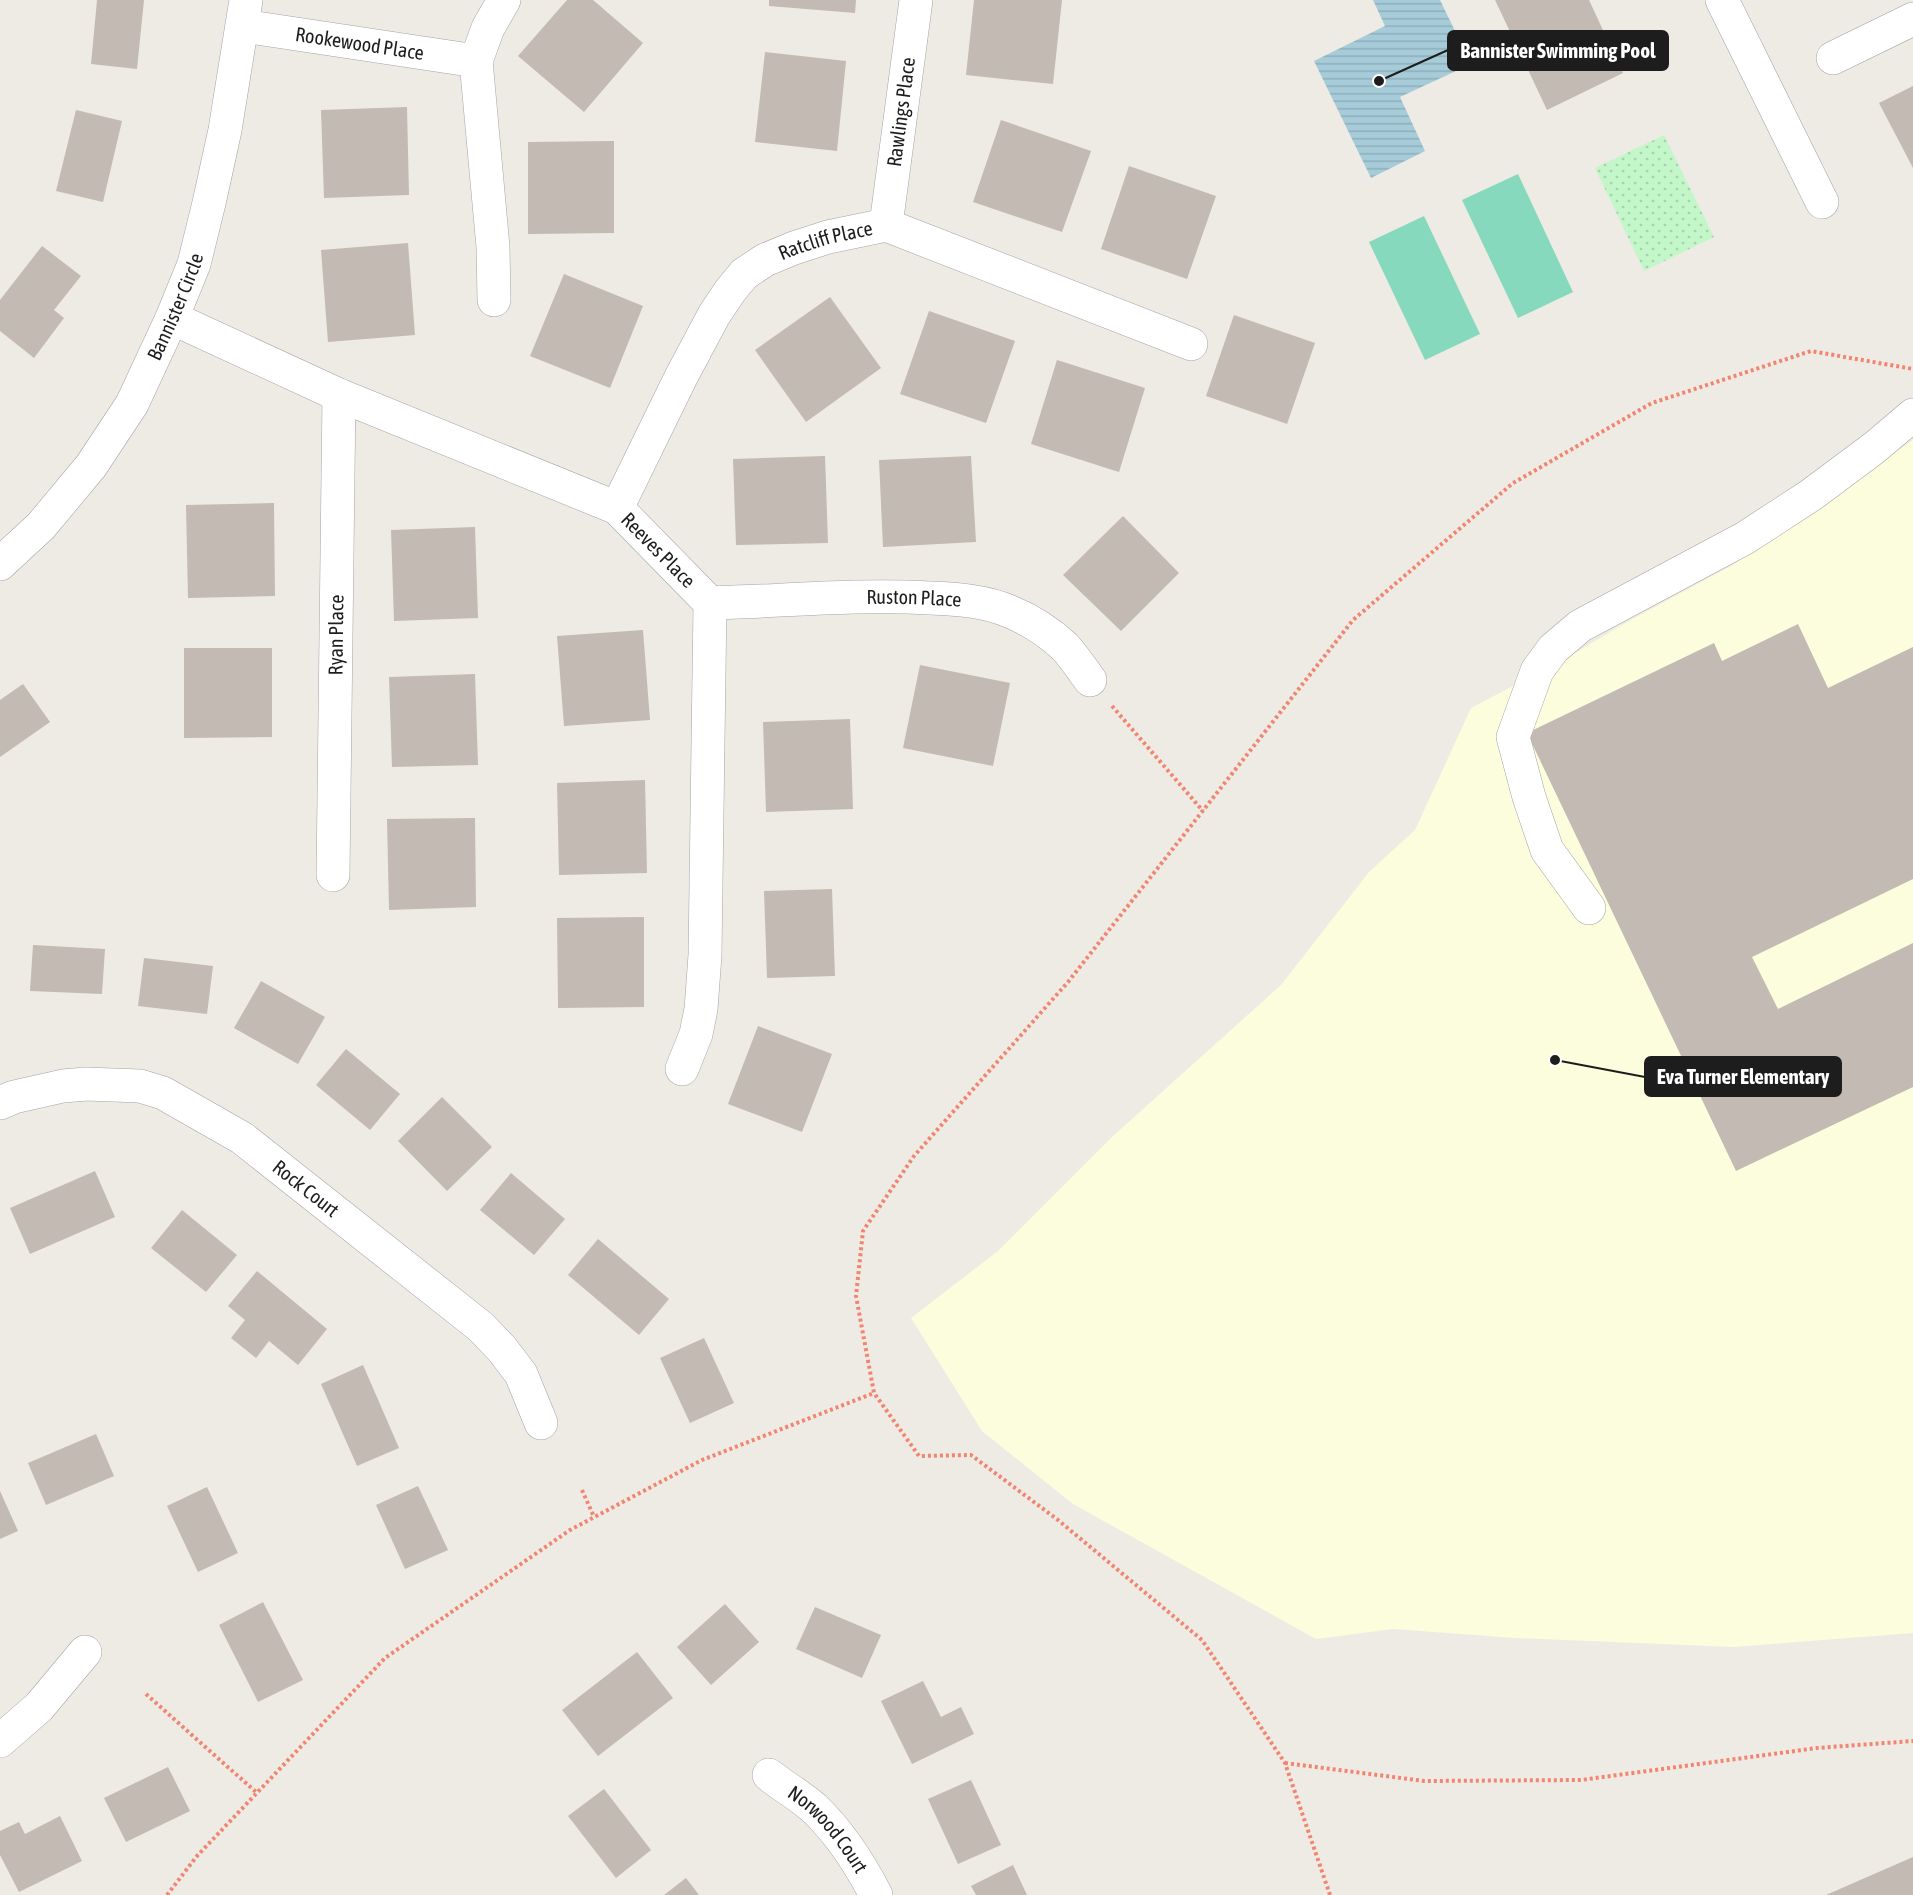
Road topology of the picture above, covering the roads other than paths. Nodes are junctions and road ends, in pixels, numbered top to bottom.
1 (504, 0) edge
2 (916, 0) edge
3 (1722, 0) edge
4 (245, 13) edge
5 (1907, 13) edge
6 (1833, 58) dead end
7 (476, 61) junction
8 (1822, 202) dead end
9 (886, 225) junction
10 (494, 300) dead end
11 (172, 318) junction
12 (1191, 344) dead end
13 (339, 395) junction
14 (1913, 415) edge
15 (617, 508) junction
16 (0, 564) edge
17 (710, 603) junction
18 (1090, 680) road end
19 (333, 875) dead end
20 (1589, 908) dead end
21 (682, 1069) dead end
22 (0, 1102) edge
23 (541, 1423) dead end
24 (85, 1652) dead end
25 (0, 1741) edge
26 (769, 1775) dead end
27 (876, 1895) edge

1 - 7 street
2 - 9 street, Rawlings Place
3 - 8 street
4 - 7 street, Rookewood Place
4 - 11 street, Bannister Circle
5 - 6 street
7 - 10 street
9 - 12 street, Ratcliff Place
9 - 15 street, Ratcliff Place
11 - 13 street, Reeves Place
11 - 16 street, Bannister Circle
13 - 15 street, Reeves Place
13 - 19 street, Ryan Place
14 - 20 street
15 - 17 street, Reeves Place
17 - 18 street, Ruston Place
17 - 21 street, Reeves Place
22 - 23 street, Rock Court
24 - 25 street
26 - 27 street, Norwood Court

